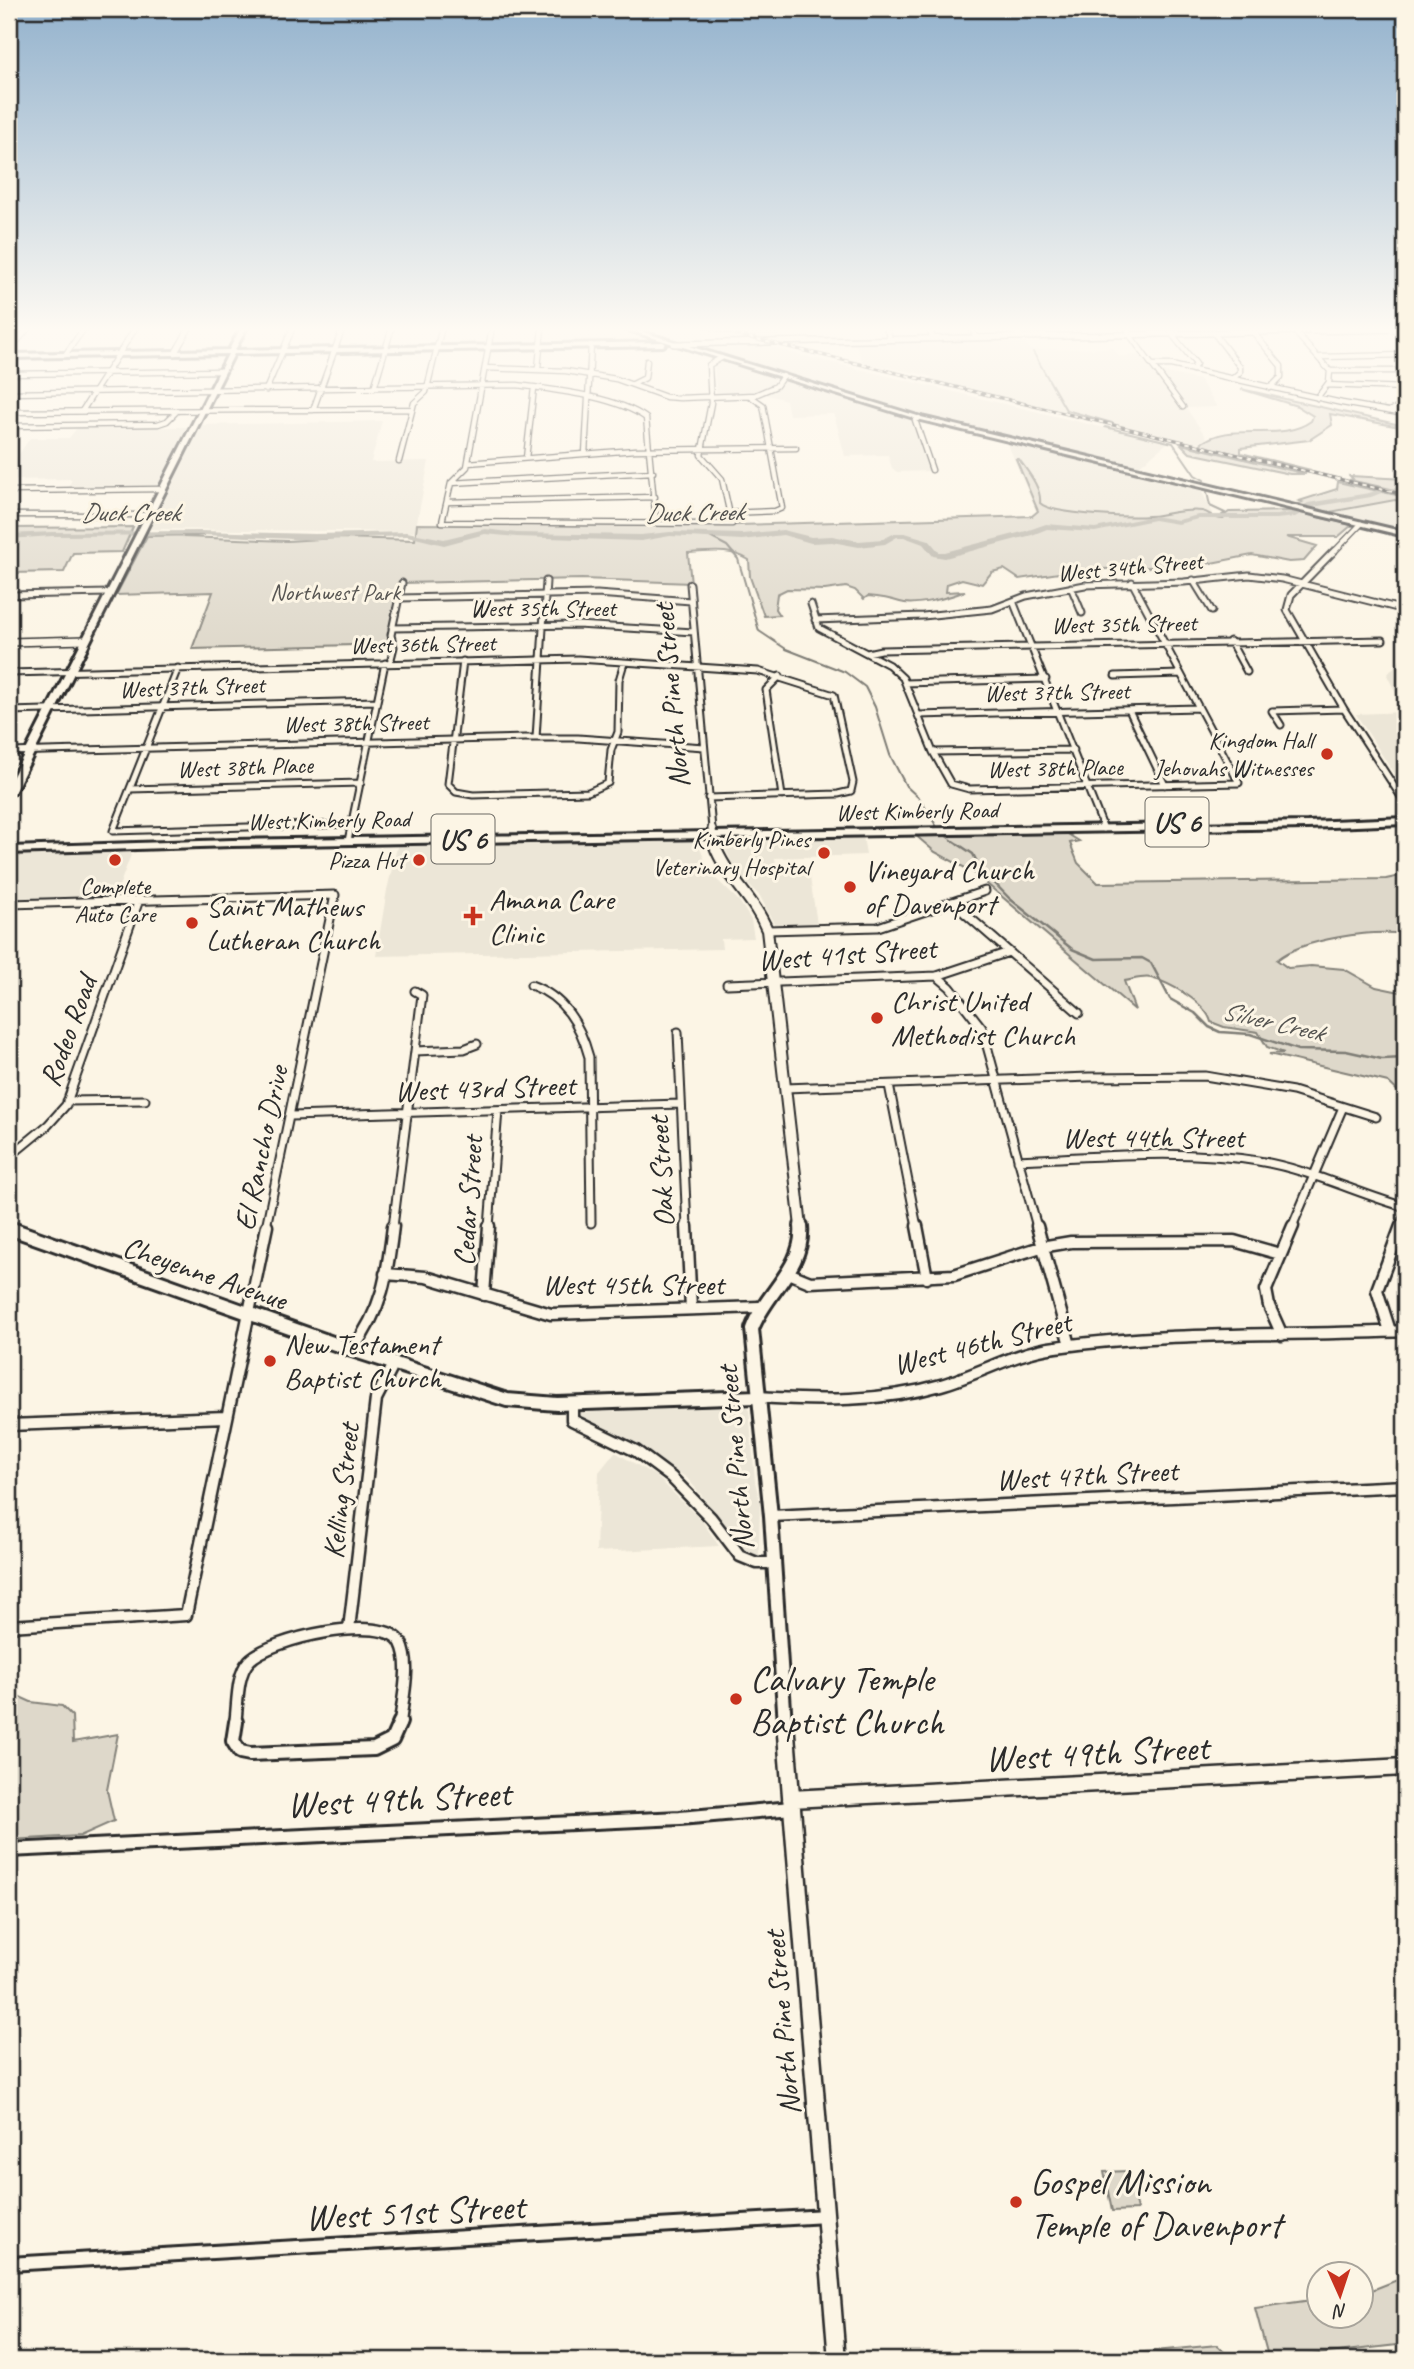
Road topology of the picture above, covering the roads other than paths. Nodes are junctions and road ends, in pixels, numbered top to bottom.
1 (187, 438) edge
2 (405, 438) edge
3 (473, 438) edge
4 (528, 438) edge
5 (586, 438) edge
6 (649, 438) edge
7 (703, 438) edge
8 (768, 438) edge
9 (921, 438) edge
10 (1000, 438) edge
11 (770, 448) junction
12 (796, 448) dead end
13 (701, 449) junction
14 (649, 450) junction
15 (585, 454) junction
16 (526, 458) junction
17 (399, 461) dead end
18 (468, 463) junction
19 (932, 470) dead end
20 (653, 472) junction
21 (452, 483) junction
22 (161, 489) junction
23 (9, 491) edge
24 (655, 497) junction
25 (447, 502) junction
26 (729, 513) junction
27 (148, 514) junction
28 (9, 515) edge
29 (1330, 516) joint
30 (656, 523) junction
31 (1361, 524) junction
32 (1405, 534) edge
33 (1193, 580) junction
34 (546, 581) dead end
35 (1132, 582) junction
36 (402, 583) dead end
37 (690, 584) dead end
38 (1301, 584) junction
39 (1071, 587) junction
40 (109, 593) junction
41 (9, 595) edge
42 (545, 595) junction
43 (399, 598) junction
44 (691, 601) junction
45 (1013, 601) junction
46 (811, 604) dead end
47 (1405, 610) edge
48 (1212, 611) dead end
49 (1082, 613) dead end
50 (815, 620) junction
51 (542, 625) junction
52 (392, 628) junction
53 (694, 632) junction
54 (86, 640) junction
55 (1304, 640) junction
56 (1383, 640) dead end
57 (1230, 641) junction
58 (9, 642) edge
59 (1164, 643) junction
60 (1032, 645) junction
61 (867, 653) junction
62 (540, 659) junction
63 (463, 661) junction
64 (388, 663) junction
65 (624, 663) junction
66 (178, 668) junction
67 (697, 668) junction
68 (70, 671) junction
69 (1247, 672) dead end
70 (9, 673) edge
71 (1180, 674) junction
72 (780, 676) junction
73 (1115, 676) dead end
74 (1046, 679) junction
75 (905, 683) junction
76 (376, 701) junction
77 (162, 707) junction
78 (1198, 708) junction
79 (1344, 709) junction
80 (50, 710) junction
81 (1129, 710) junction
82 (9, 711) edge
83 (1059, 712) junction
84 (918, 715) junction
85 (1281, 725) dead end
86 (536, 738) junction
87 (452, 740) junction
88 (614, 741) junction
89 (368, 742) junction
90 (704, 747) junction
91 (146, 748) junction
92 (1074, 750) junction
93 (9, 752) edge
94 (29, 752) junction
95 (933, 752) junction
96 (361, 783) junction
97 (1165, 785) junction
98 (1088, 786) junction
99 (130, 789) junction
100 (9, 793) edge
101 (782, 796) junction
102 (708, 798) junction
103 (1405, 803) edge
104 (1405, 815) edge
105 (1405, 821) edge
106 (1103, 826) junction
107 (916, 828) joint
108 (950, 828) joint
109 (712, 832) junction
110 (349, 833) junction
111 (9, 844) edge
112 (9, 850) edge
113 (985, 891) dead end
114 (139, 900) junction
115 (953, 902) junction
116 (9, 904) edge
117 (768, 930) junction
118 (1009, 952) junction
119 (937, 975) junction
120 (774, 982) junction
121 (727, 984) dead end
122 (531, 985) dead end
123 (415, 990) dead end
124 (1079, 1013) dead end
125 (678, 1032) dead end
126 (477, 1044) dead end
127 (415, 1051) junction
128 (997, 1081) junction
129 (890, 1084) junction
130 (785, 1088) junction
131 (145, 1100) dead end
132 (67, 1101) junction
133 (681, 1104) junction
134 (1343, 1107) junction
135 (590, 1108) junction
136 (498, 1110) junction
137 (408, 1113) junction
138 (291, 1116) junction
139 (1376, 1117) dead end
140 (9, 1157) edge
141 (1018, 1160) junction
142 (1313, 1177) junction
143 (1405, 1207) edge
144 (1405, 1215) edge
145 (591, 1223) dead end
146 (9, 1228) edge
147 (1041, 1247) junction
148 (1280, 1254) junction
149 (788, 1273) junction
150 (385, 1274) junction
151 (927, 1278) junction
152 (484, 1295) junction
153 (760, 1307) junction
154 (691, 1309) junction
155 (248, 1314) junction
156 (1390, 1331) junction
157 (1405, 1331) edge
158 (1282, 1335) junction
159 (1070, 1345) junction
160 (352, 1350) junction
161 (394, 1364) junction
162 (757, 1397) junction
163 (572, 1404) junction
164 (226, 1417) junction
165 (9, 1425) edge
166 (1405, 1486) edge
167 (771, 1516) junction
168 (772, 1563) junction
169 (9, 1626) edge
170 (349, 1629) junction
171 (1405, 1767) edge
172 (792, 1803) junction
173 (9, 1850) edge
174 (826, 2216) junction
175 (9, 2264) edge
176 (837, 2360) edge

1 - 22 main road
2 - 17 street
3 - 18 street
4 - 16 street
5 - 15 street
6 - 14 street
7 - 13 street
8 - 11 street
9 - 19 street
10 - 29 main road
11 - 12 street
11 - 13 street
11 - 26 street
13 - 14 street
13 - 26 street
14 - 15 street
14 - 20 street
15 - 16 street
16 - 18 street
18 - 21 street
20 - 21 street
20 - 24 street
21 - 25 street
22 - 23 street
22 - 27 main road
24 - 25 street
24 - 30 street
25 - 30 street
26 - 30 street
27 - 28 street
27 - 40 main road
29 - 31 main road
31 - 32 main road
31 - 38 street
33 - 35 street, West 34th Street
33 - 38 street, West 34th Street
33 - 48 street
34 - 42 street
35 - 39 street, West 34th Street
35 - 59 street
36 - 43 street
37 - 44 street, North Pine Street
38 - 47 street, West 34th Street
38 - 55 street
39 - 45 street, West 34th Street
39 - 49 street
40 - 41 street
40 - 54 main road
42 - 43 street
42 - 44 street
42 - 51 street
43 - 52 street
44 - 53 street, North Pine Street
45 - 50 street, West 34th Street
45 - 60 street
46 - 50 street
50 - 61 street
51 - 52 street, West 35th Street
51 - 53 street, West 35th Street
51 - 62 street
52 - 64 street
53 - 67 street, North Pine Street
54 - 58 street
54 - 68 main road
55 - 56 street, West 35th Street
55 - 57 street, West 35th Street
55 - 79 street
57 - 59 street, West 35th Street
57 - 69 street
59 - 60 street, West 35th Street
59 - 71 street
60 - 61 street, West 35th Street
60 - 74 street
61 - 75 street
62 - 63 street, West 36th Street
62 - 65 street, West 36th Street
62 - 86 street
63 - 64 street, West 36th Street
63 - 87 street
64 - 66 street, West 36th Street
64 - 76 street
65 - 67 street, West 36th Street
65 - 88 street
66 - 68 street, West 36th Street
66 - 77 street
67 - 72 street, West 36th Street
67 - 90 street, North Pine Street
68 - 70 street, West 36th Street
68 - 80 main road
71 - 73 street
71 - 78 street
72 - 101 street
72 - 101 street, West 36th Street
74 - 75 street
74 - 83 street
75 - 84 street
76 - 77 street, West 37th Street
76 - 89 street
77 - 80 street, West 37th Street
77 - 91 street
78 - 81 street, West 37th Street
78 - 97 street, West 38th Place
79 - 85 street
79 - 103 street
80 - 82 street, West 37th Street
80 - 94 main road
81 - 83 street, West 37th Street
81 - 97 street
83 - 84 street, West 37th Street
83 - 92 street
84 - 95 street
86 - 87 street, West 38th Street
86 - 88 street, West 38th Street
87 - 88 street
87 - 89 street, West 38th Street
88 - 90 street, West 38th Street
89 - 91 street, West 38th Street
89 - 96 street
90 - 102 street, North Pine Street
91 - 94 street, West 38th Street
91 - 99 street
92 - 95 street
92 - 98 street
93 - 94 street, West 38th Street
94 - 100 main road
95 - 98 street, West 38th Place
96 - 99 street, West 38th Place
96 - 110 street
97 - 98 street, West 38th Place
98 - 106 street
99 - 110 street, West Kimberly Road
101 - 102 street
102 - 109 street, North Pine Street
104 - 106 main road, West Kimberly Road / US 6
105 - 106 main road, West Kimberly Road / US 6
106 - 108 main road, West Kimberly Road / US 6
107 - 108 main road, West Kimberly Road / US 6
107 - 109 main road, West Kimberly Road / US 6
109 - 110 main road, West Kimberly Road / US 6
109 - 117 street, North Pine Street
110 - 111 main road, West Kimberly Road / US 6
110 - 112 main road, West Kimberly Road / US 6
113 - 115 street
114 - 116 street
114 - 132 street, Rodeo Road
114 - 138 street, El Rancho Drive
115 - 117 street
115 - 118 street
117 - 120 street, North Pine Street
118 - 119 street, West 41st Street
118 - 124 street
119 - 120 street, West 41st Street
119 - 128 street
120 - 121 street, West 41st Street
120 - 130 street, North Pine Street
122 - 135 street
123 - 127 street
125 - 133 street, Oak Street
126 - 127 street
127 - 137 street
128 - 129 street
128 - 134 street
128 - 141 street
129 - 130 street
129 - 151 street
130 - 149 street, North Pine Street
131 - 132 street
132 - 140 street, Rodeo Road
133 - 135 street, West 43rd Street
133 - 154 street, Oak Street
134 - 139 street
134 - 142 street
135 - 136 street, West 43rd Street
135 - 145 street
136 - 137 street, West 43rd Street
136 - 152 street, Cedar Street
137 - 138 street, West 43rd Street
137 - 150 street
138 - 155 street, El Rancho Drive
141 - 142 street, West 44th Street
141 - 147 street
142 - 143 street, West 44th Street
142 - 148 street
144 - 156 street
146 - 155 street, Cheyenne Avenue
147 - 148 street
147 - 151 street
147 - 159 street
148 - 158 street
149 - 151 street
149 - 153 street, North Pine Street
150 - 152 street, West 45th Street
150 - 160 street
152 - 154 street, West 45th Street
153 - 154 street, West 45th Street
153 - 162 street, North Pine Street
155 - 160 street, Cheyenne Avenue
155 - 164 street, El Rancho Drive
156 - 157 street, West 46th Street
156 - 158 street, West 46th Street
158 - 159 street, West 46th Street
159 - 162 street, West 46th Street
160 - 161 street, Cheyenne Avenue
161 - 163 street, Cheyenne Avenue
161 - 170 street, Kelling Street
162 - 163 street, West 46th Street
162 - 167 street, North Pine Street
163 - 168 street
164 - 165 street
164 - 169 street, El Rancho Drive
166 - 167 street, West 47th Street
167 - 168 street, North Pine Street
168 - 172 street, North Pine Street
170 - 170 street
171 - 172 street, West 49th Street
172 - 173 street, West 49th Street
172 - 174 street, North Pine Street
174 - 175 street, West 51st Street
174 - 176 street, North Pine Street

